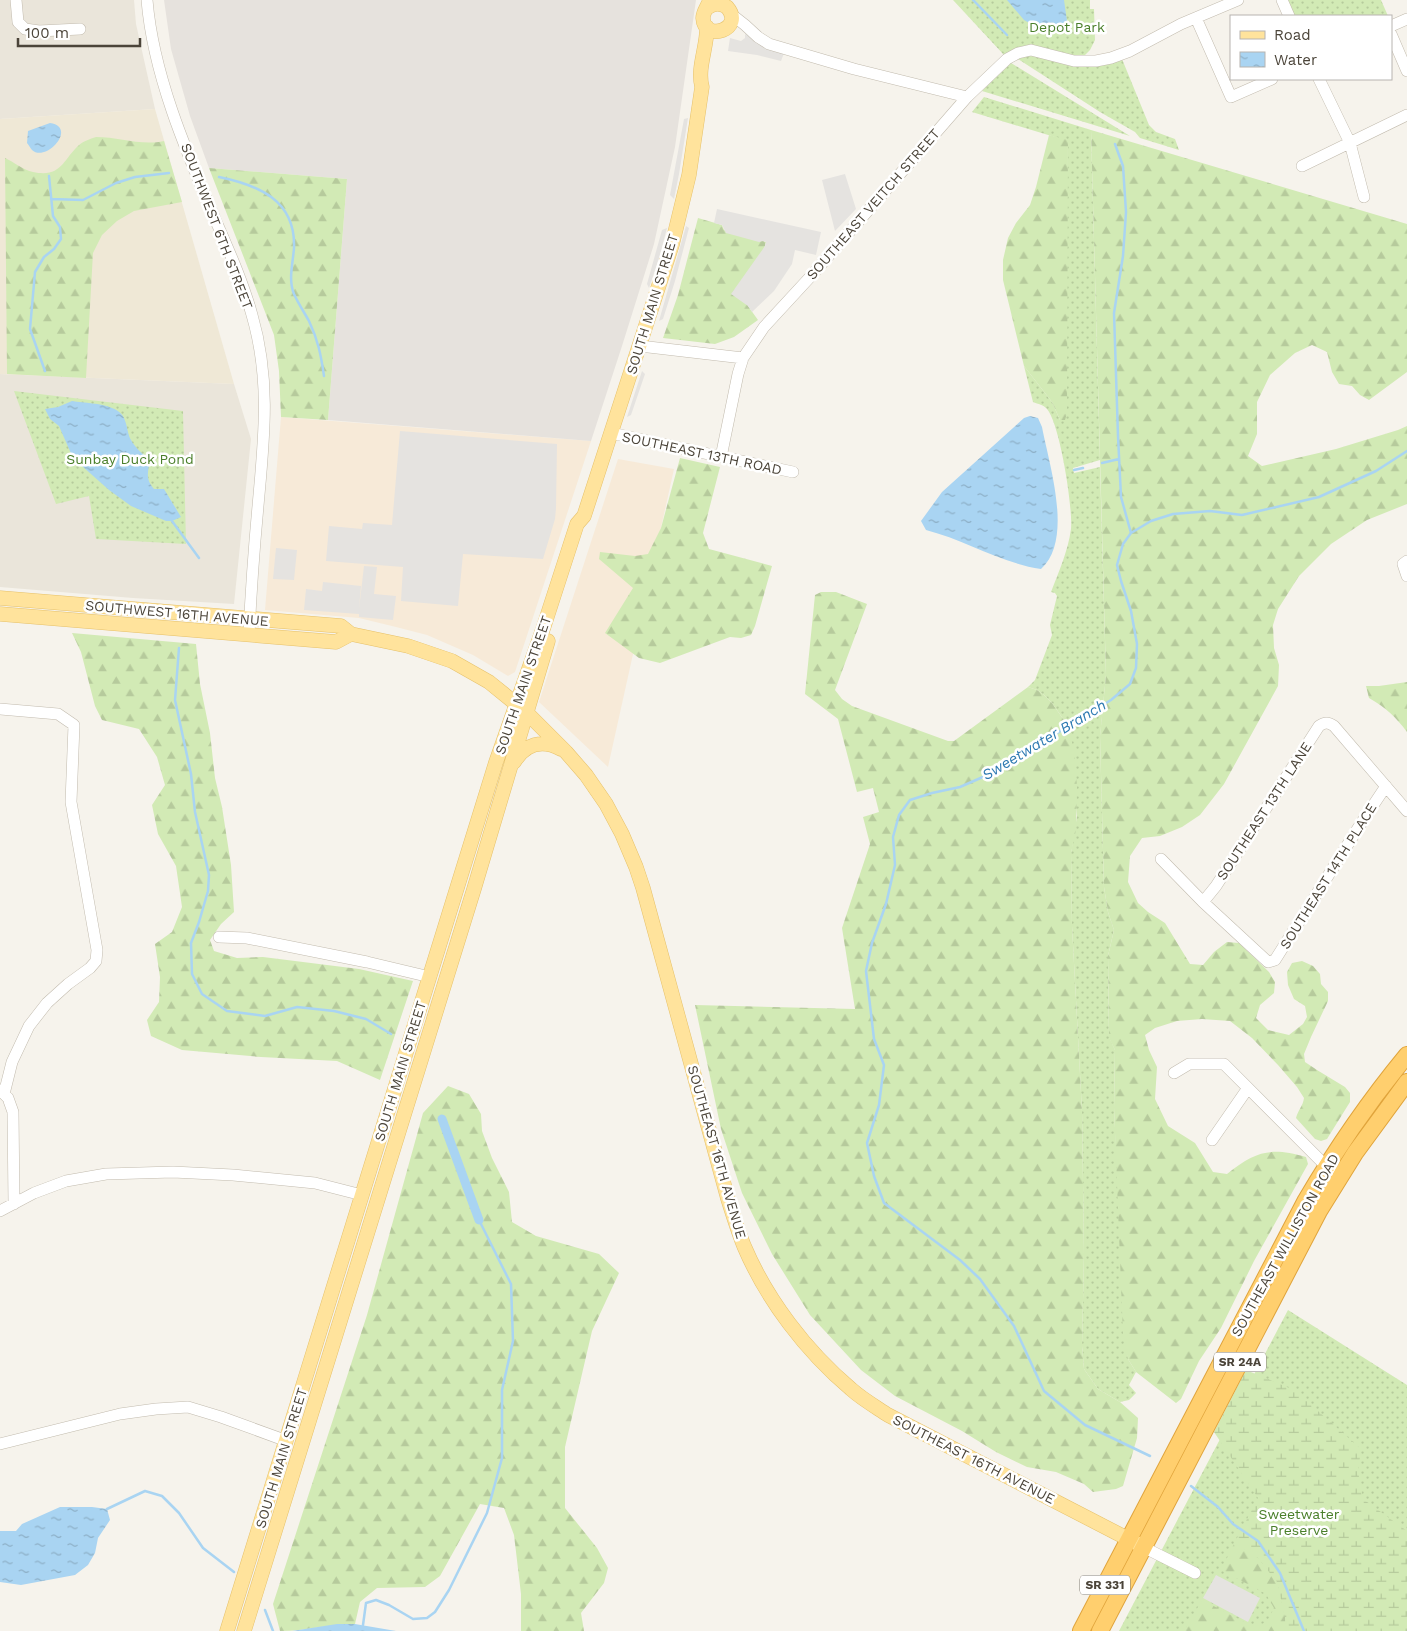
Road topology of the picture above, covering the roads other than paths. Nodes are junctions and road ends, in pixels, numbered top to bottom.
1 (16, 0) edge
2 (147, 0) edge
3 (1238, 0) edge
4 (1282, 0) edge
5 (719, 5) edge
6 (1290, 15) edge
7 (1196, 18) junction
8 (1407, 19) edge
9 (1392, 26) edge
10 (707, 27) junction
11 (80, 29) dead end
12 (724, 30) junction
13 (755, 34) junction
14 (1392, 36) edge
15 (1407, 71) edge
16 (1270, 80) edge
17 (1319, 80) edge
18 (702, 88) junction
19 (967, 97) junction
20 (1407, 115) edge
21 (1350, 143) junction
22 (1302, 166) dead end
23 (1364, 197) dead end
24 (640, 346) junction
25 (743, 358) junction
26 (611, 433) junction
27 (721, 457) junction
28 (793, 472) dead end
29 (0, 598) edge
30 (0, 614) edge
31 (250, 619) junction
32 (249, 634) junction
33 (351, 634) junction
34 (521, 708) junction
35 (0, 709) edge
36 (566, 752) junction
37 (509, 770) junction
38 (1386, 786) junction
39 (1407, 811) edge
40 (1161, 858) dead end
41 (458, 881) junction
42 (474, 889) junction
43 (1203, 902) junction
44 (219, 937) dead end
45 (430, 976) junction
46 (444, 982) junction
47 (1407, 1055) edge
48 (1393, 1073) junction
49 (1174, 1074) dead end
50 (1406, 1082) edge
51 (1248, 1088) junction
52 (2, 1092) edge
53 (1212, 1140) dead end
54 (1326, 1166) junction
55 (1338, 1179) junction
56 (362, 1195) junction
57 (377, 1202) junction
58 (14, 1204) junction
59 (0, 1212) edge
60 (286, 1441) junction
61 (0, 1444) edge
62 (302, 1447) junction
63 (1128, 1539) junction
64 (1144, 1547) junction
65 (1195, 1573) dead end
66 (227, 1631) edge
67 (244, 1631) edge
68 (1081, 1631) edge
69 (1100, 1631) edge

1 - 11 street
2 - 31 street, SOUTHWEST 6TH STREET
3 - 7 street
4 - 6 street
5 - 10 main road
5 - 12 main road
5 - 13 street
7 - 16 street
7 - 19 street, SOUTHEAST VEITCH STREET
8 - 9 street
10 - 12 main road
10 - 18 main road, SOUTH MAIN STREET
12 - 13 street
12 - 18 main road, SOUTH MAIN STREET
13 - 19 street
14 - 15 street
17 - 21 street
18 - 24 main road, SOUTH MAIN STREET
19 - 25 street, SOUTHEAST VEITCH STREET
20 - 21 street
21 - 22 street
21 - 23 street
24 - 25 street
24 - 26 main road, SOUTH MAIN STREET
25 - 27 street, SOUTHEAST VEITCH STREET
26 - 27 street, SOUTHEAST 13TH ROAD
26 - 34 main road, SOUTH MAIN STREET
27 - 28 street, SOUTHEAST 13TH ROAD
29 - 31 main road, SOUTHWEST 16TH AVENUE
30 - 32 main road, SOUTHWEST 16TH AVENUE
31 - 32 street, SOUTHWEST 6TH STREET
31 - 33 main road, SOUTHWEST 16TH AVENUE
32 - 33 main road, SOUTHWEST 16TH AVENUE
33 - 34 main road, SOUTHWEST 16TH AVENUE
34 - 36 main road, SOUTHEAST 16TH AVENUE
34 - 37 main road, SOUTH MAIN STREET
34 - 41 main road, SOUTH MAIN STREET
35 - 52 street
36 - 37 main road
36 - 63 main road, SOUTHEAST 16TH AVENUE
37 - 42 main road, SOUTH MAIN STREET
38 - 39 street
38 - 43 street, SOUTHEAST 14TH PLACE
38 - 43 street, SOUTHEAST 13TH LANE
40 - 43 street
41 - 42 main road
41 - 45 main road, SOUTH MAIN STREET
42 - 46 main road, SOUTH MAIN STREET
44 - 45 street
45 - 46 main road
45 - 56 main road, SOUTH MAIN STREET
46 - 57 main road, SOUTH MAIN STREET
47 - 48 highway, SOUTHEAST WILLISTON ROAD / SR 24A
48 - 50 highway
48 - 54 highway, SOUTHEAST WILLISTON ROAD / SR 24A
49 - 51 street
50 - 55 highway, SOUTHEAST WILLISTON ROAD / SR 24A
51 - 53 street
51 - 54 street
52 - 58 street
54 - 55 street
54 - 63 highway, SOUTHEAST WILLISTON ROAD / SR 24A
55 - 64 highway, SOUTHEAST WILLISTON ROAD / SR 24A
56 - 57 main road
56 - 58 street
56 - 60 main road, SOUTH MAIN STREET
57 - 62 main road, SOUTH MAIN STREET
58 - 59 street
60 - 61 street
60 - 62 main road
60 - 66 main road, SOUTH MAIN STREET
62 - 67 main road, SOUTH MAIN STREET
63 - 64 main road, SOUTHEAST 16TH AVENUE
63 - 68 highway, SOUTHEAST WILLISTON ROAD / SR 331
64 - 65 street, SOUTHEAST 16TH AVENUE
64 - 69 highway, SOUTHEAST WILLISTON ROAD / SR 331

